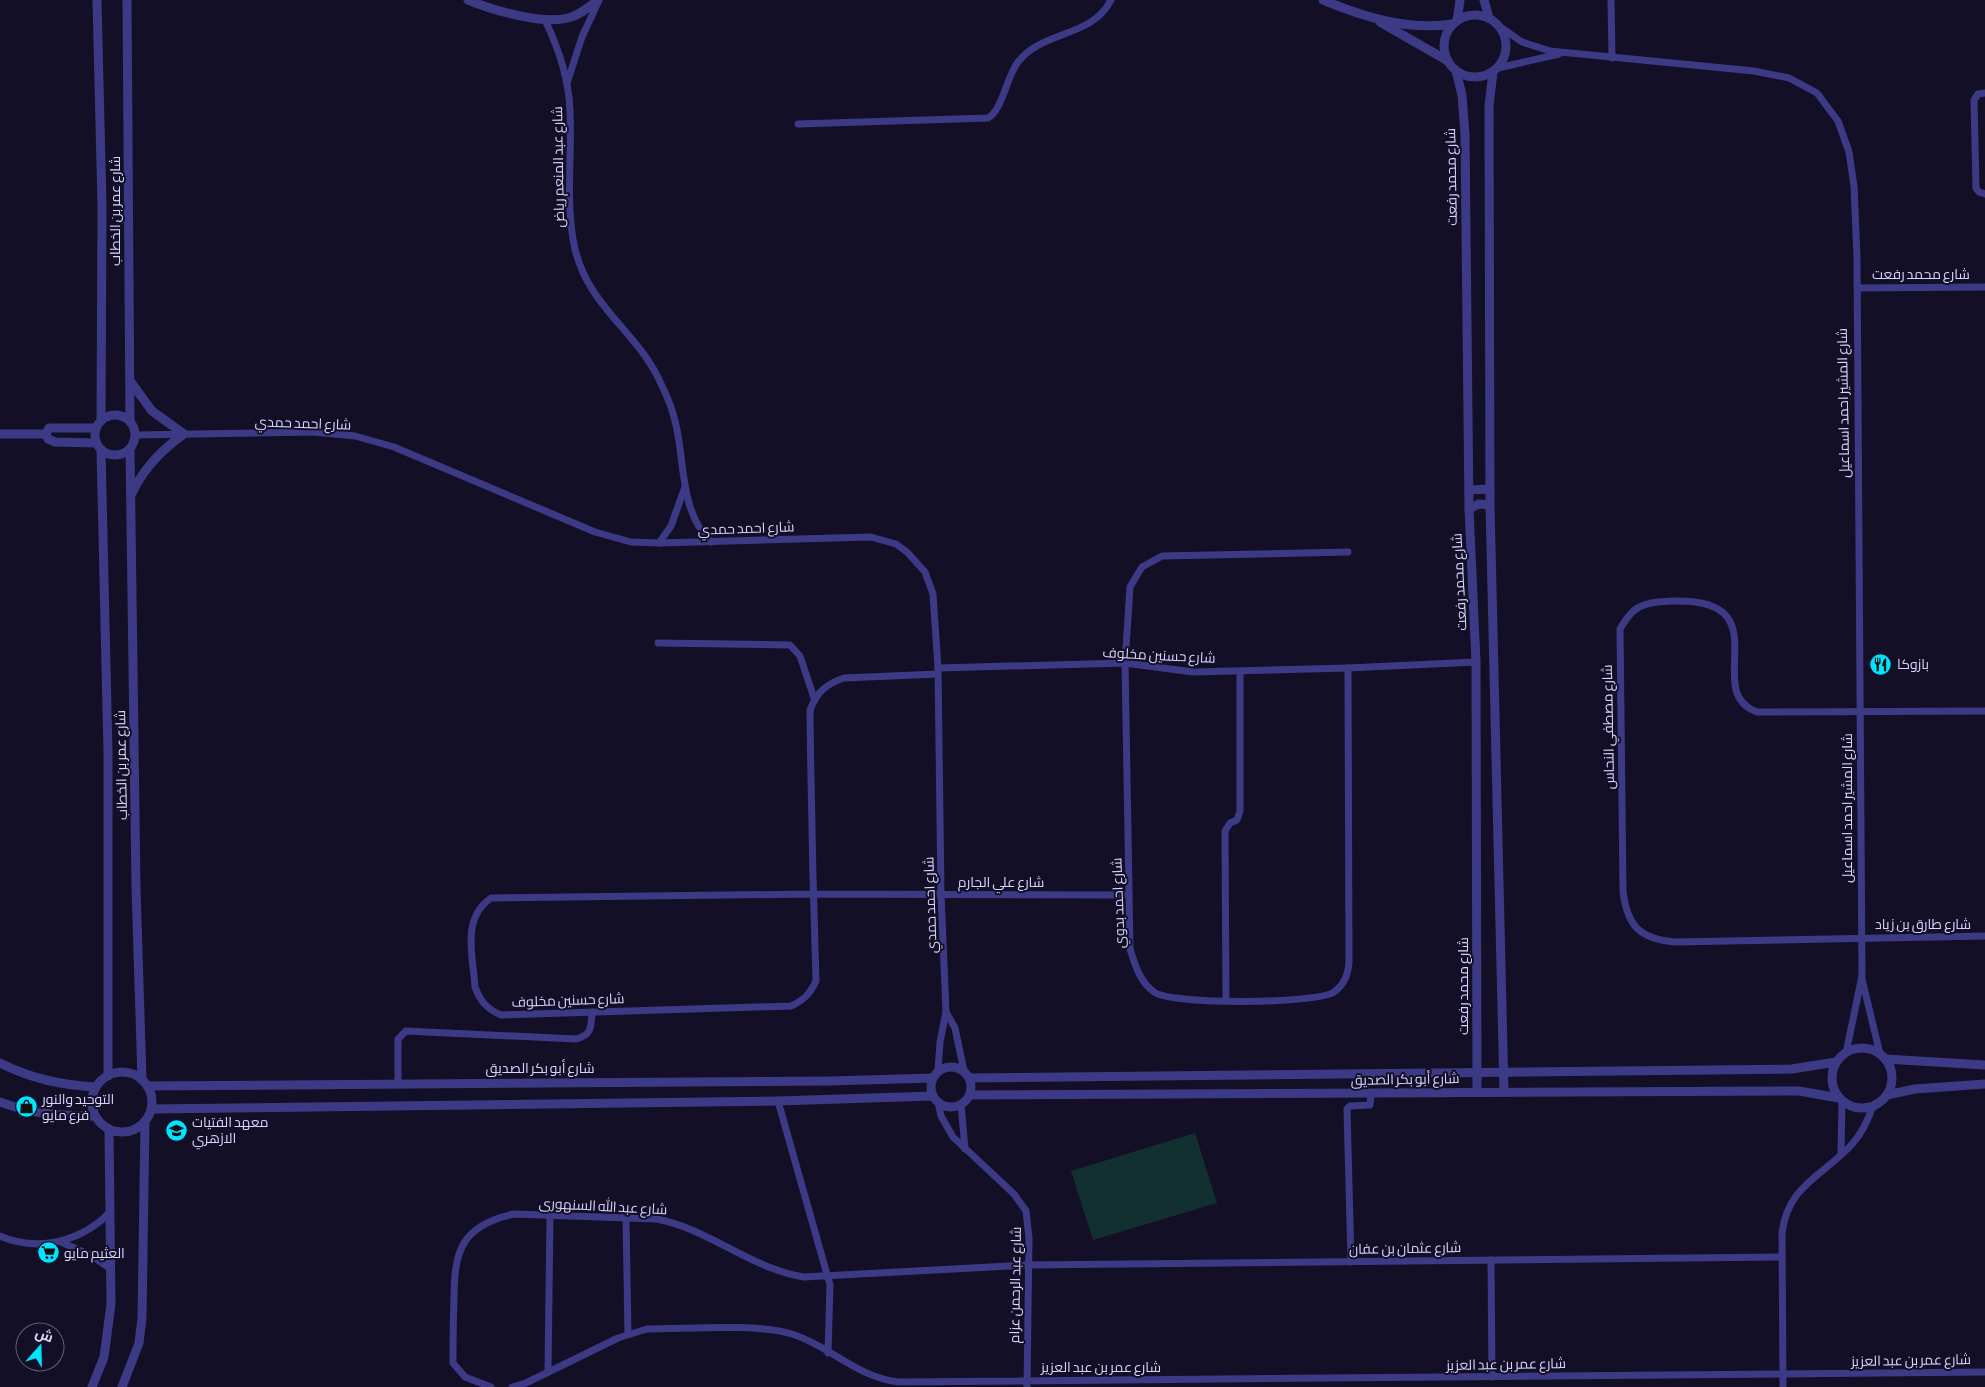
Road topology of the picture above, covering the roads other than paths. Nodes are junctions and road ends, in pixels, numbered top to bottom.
1 (98, 0) edge
2 (128, 0) edge
3 (468, 0) edge
4 (599, 0) edge
5 (1111, 0) edge
6 (1324, 0) edge
7 (1460, 0) edge
8 (1484, 0) edge
9 (1612, 0) edge
10 (1359, 13) junction
11 (1489, 18) junction
12 (545, 20) junction
13 (1455, 22) junction
14 (1499, 26) junction
15 (1569, 53) junction
16 (1612, 58) junction
17 (1448, 61) junction
18 (1496, 70) junction
19 (1456, 72) junction
20 (566, 86) junction
21 (1985, 94) edge
22 (798, 124) dead end
23 (1985, 194) edge
24 (1985, 287) edge
25 (1856, 288) junction
26 (129, 380) junction
27 (130, 422) junction
28 (98, 425) junction
29 (0, 434) edge
30 (46, 434) junction
31 (184, 434) junction
32 (135, 435) junction
33 (99, 446) junction
34 (130, 449) junction
35 (685, 486) junction
36 (1490, 489) junction
37 (1469, 490) junction
38 (131, 496) junction
39 (1490, 505) junction
40 (1469, 508) junction
41 (711, 542) junction
42 (659, 544) junction
43 (1348, 552) dead end
44 (658, 643) dead end
45 (1476, 662) junction
46 (1125, 664) junction
47 (1348, 668) junction
48 (1240, 671) junction
49 (938, 672) junction
50 (814, 698) junction
51 (1985, 711) edge
52 (1861, 712) junction
53 (813, 894) junction
54 (941, 894) junction
55 (1129, 895) junction
56 (1860, 936) junction
57 (1985, 936) edge
58 (1862, 976) junction
59 (1226, 1001) junction
60 (592, 1012) junction
61 (946, 1012) junction
62 (1846, 1053) junction
63 (1883, 1057) junction
64 (1836, 1062) junction
65 (0, 1063) edge
66 (1985, 1065) edge
67 (1504, 1070) junction
68 (1477, 1071) junction
69 (936, 1074) junction
70 (967, 1074) junction
71 (108, 1076) junction
72 (145, 1083) junction
73 (398, 1083) junction
74 (1985, 1084) edge
75 (96, 1086) junction
76 (1477, 1092) junction
77 (1504, 1092) junction
78 (1371, 1093) junction
79 (970, 1095) junction
80 (1887, 1096) junction
81 (936, 1099) junction
82 (1841, 1100) junction
83 (778, 1101) junction
84 (0, 1102) edge
85 (961, 1104) junction
86 (1873, 1106) junction
87 (151, 1109) junction
88 (95, 1116) junction
89 (145, 1121) junction
90 (108, 1129) junction
91 (965, 1149) junction
92 (1841, 1154) junction
93 (112, 1211) junction
94 (550, 1215) junction
95 (626, 1218) junction
96 (0, 1236) edge
97 (61, 1242) junction
98 (1782, 1257) junction
99 (1491, 1260) junction
100 (1351, 1262) junction
101 (1028, 1265) junction
102 (111, 1269) junction
103 (828, 1277) junction
104 (628, 1334) junction
105 (828, 1353) junction
106 (548, 1372) junction
107 (1985, 1372) edge
108 (1783, 1374) junction
109 (1492, 1377) junction
110 (1027, 1384) edge
111 (92, 1387) edge
112 (122, 1387) edge
113 (491, 1387) edge
114 (512, 1387) edge
115 (1783, 1387) edge

1 - 28 street, شارع عمر بن الخطاب
2 - 26 street, شارع عمر بن الخطاب
3 - 12 street
4 - 12 street
4 - 20 street, شارع عبد المنعم رياض
5 - 22 street
6 - 10 street
7 - 13 street
8 - 11 street
9 - 16 street
10 - 13 street
10 - 17 street
11 - 13 street
11 - 14 street
12 - 20 street, شارع عبد المنعم رياض
13 - 17 street
14 - 15 street, شارع المشير احمد اسماعيل
14 - 18 street
15 - 16 street, شارع المشير احمد اسماعيل
15 - 18 street, شارع المشير احمد اسماعيل
16 - 25 street, شارع المشير احمد اسماعيل
17 - 19 street
18 - 19 street
18 - 36 street
19 - 37 street, شارع محمد رفعت
20 - 35 street, شارع عبد المنعم رياض
21 - 23 street
24 - 25 street, شارع محمد رفعت
25 - 52 street, شارع المشير احمد اسماعيل
26 - 27 street, شارع عمر بن الخطاب
26 - 31 street
27 - 28 street
27 - 32 street
28 - 30 street
28 - 33 street
29 - 30 street
30 - 33 street
31 - 32 street, شارع احمد حمدي
31 - 38 street
31 - 42 street, شارع احمد حمدي
32 - 34 street
33 - 34 street
33 - 71 street, شارع عمر بن الخطاب
34 - 38 street, شارع عمر بن الخطاب
35 - 41 street, شارع عبد المنعم رياض
35 - 42 street, شارع عبد المنعم رياض
36 - 37 street
36 - 39 street
37 - 40 street, شارع محمد رفعت
38 - 72 street, شارع عمر بن الخطاب
39 - 40 street
39 - 67 street
40 - 45 street, شارع محمد رفعت
41 - 42 street, شارع احمد حمدي
41 - 49 street, شارع احمد حمدي
43 - 46 street, شارع احمد بدوي
44 - 50 street
45 - 47 street, شارع حسنين مخلوف
45 - 68 street, شارع محمد رفعت
46 - 48 street, شارع حسنين مخلوف
46 - 49 street, شارع حسنين مخلوف
46 - 55 street, شارع احمد بدوي
47 - 48 street, شارع حسنين مخلوف
47 - 59 street, شارع احمد بدوي
48 - 59 street
49 - 50 street, شارع حسنين مخلوف
49 - 54 street, شارع احمد حمدي
50 - 53 street, شارع حسنين مخلوف
51 - 52 street
52 - 56 street, شارع المشير احمد اسماعيل
52 - 56 street, شارع مصطفي النحاس
53 - 54 street, شارع علي الجارم
53 - 60 street, شارع حسنين مخلوف
53 - 60 street, شارع حسنين مخلوف
54 - 55 street, شارع علي الجارم
54 - 61 street, شارع احمد حمدي
55 - 59 street, شارع احمد بدوي
56 - 57 street, شارع طارق بن زياد
56 - 58 street, شارع المشير احمد اسماعيل
58 - 62 street, شارع المشير احمد اسماعيل
58 - 63 street, شارع المشير احمد اسماعيل
60 - 73 street
61 - 69 street, شارع احمد حمدي
61 - 70 street, شارع احمد حمدي
62 - 63 street
62 - 64 street
63 - 66 street
63 - 80 street
64 - 67 street, شارع أبو بكر الصديق
64 - 82 street
65 - 75 street
67 - 68 street, شارع أبو بكر الصديق
67 - 77 street
68 - 70 street, شارع أبو بكر الصديق
68 - 76 street, شارع محمد رفعت
69 - 70 street
69 - 73 street, شارع أبو بكر الصديق
69 - 81 street
70 - 79 street
71 - 72 street
71 - 75 street
72 - 73 street, شارع أبو بكر الصديق
72 - 87 street
74 - 80 street
75 - 88 street
76 - 77 street, شارع أبو بكر الصديق
76 - 78 street, شارع أبو بكر الصديق
77 - 82 street, شارع أبو بكر الصديق
78 - 79 street, شارع أبو بكر الصديق
78 - 100 street
79 - 85 street
80 - 86 street
81 - 83 street
81 - 85 street
81 - 91 street, شارع عبد الرحمن عزام
82 - 86 street
82 - 92 street
83 - 87 street
83 - 103 street
84 - 88 street
85 - 91 street
86 - 92 street
87 - 89 street
88 - 90 street
89 - 90 street
89 - 112 street
90 - 93 street
91 - 101 street, شارع عبد الرحمن عزام
92 - 98 street
93 - 97 street
93 - 102 street
94 - 95 street, شارع عبد الله السنهورى
94 - 106 street
94 - 113 street, شارع عبد الله السنهورى
95 - 103 street, شارع عبد الله السنهورى
95 - 104 street
96 - 97 street
97 - 102 street
98 - 99 street, شارع عثمان بن عفان
98 - 108 street
99 - 100 street, شارع عثمان بن عفان
99 - 109 street
100 - 101 street, شارع عثمان بن عفان
101 - 103 street, شارع عبد الله السنهورى
101 - 110 street, شارع عبد الرحمن عزام
102 - 111 street
103 - 105 street
104 - 105 street
104 - 106 street
105 - 110 street
106 - 114 street
107 - 108 street, شارع عمر بن عبد العزيز
108 - 109 street, شارع عمر بن عبد العزيز
108 - 115 street
109 - 110 street, شارع عمر بن عبد العزيز

